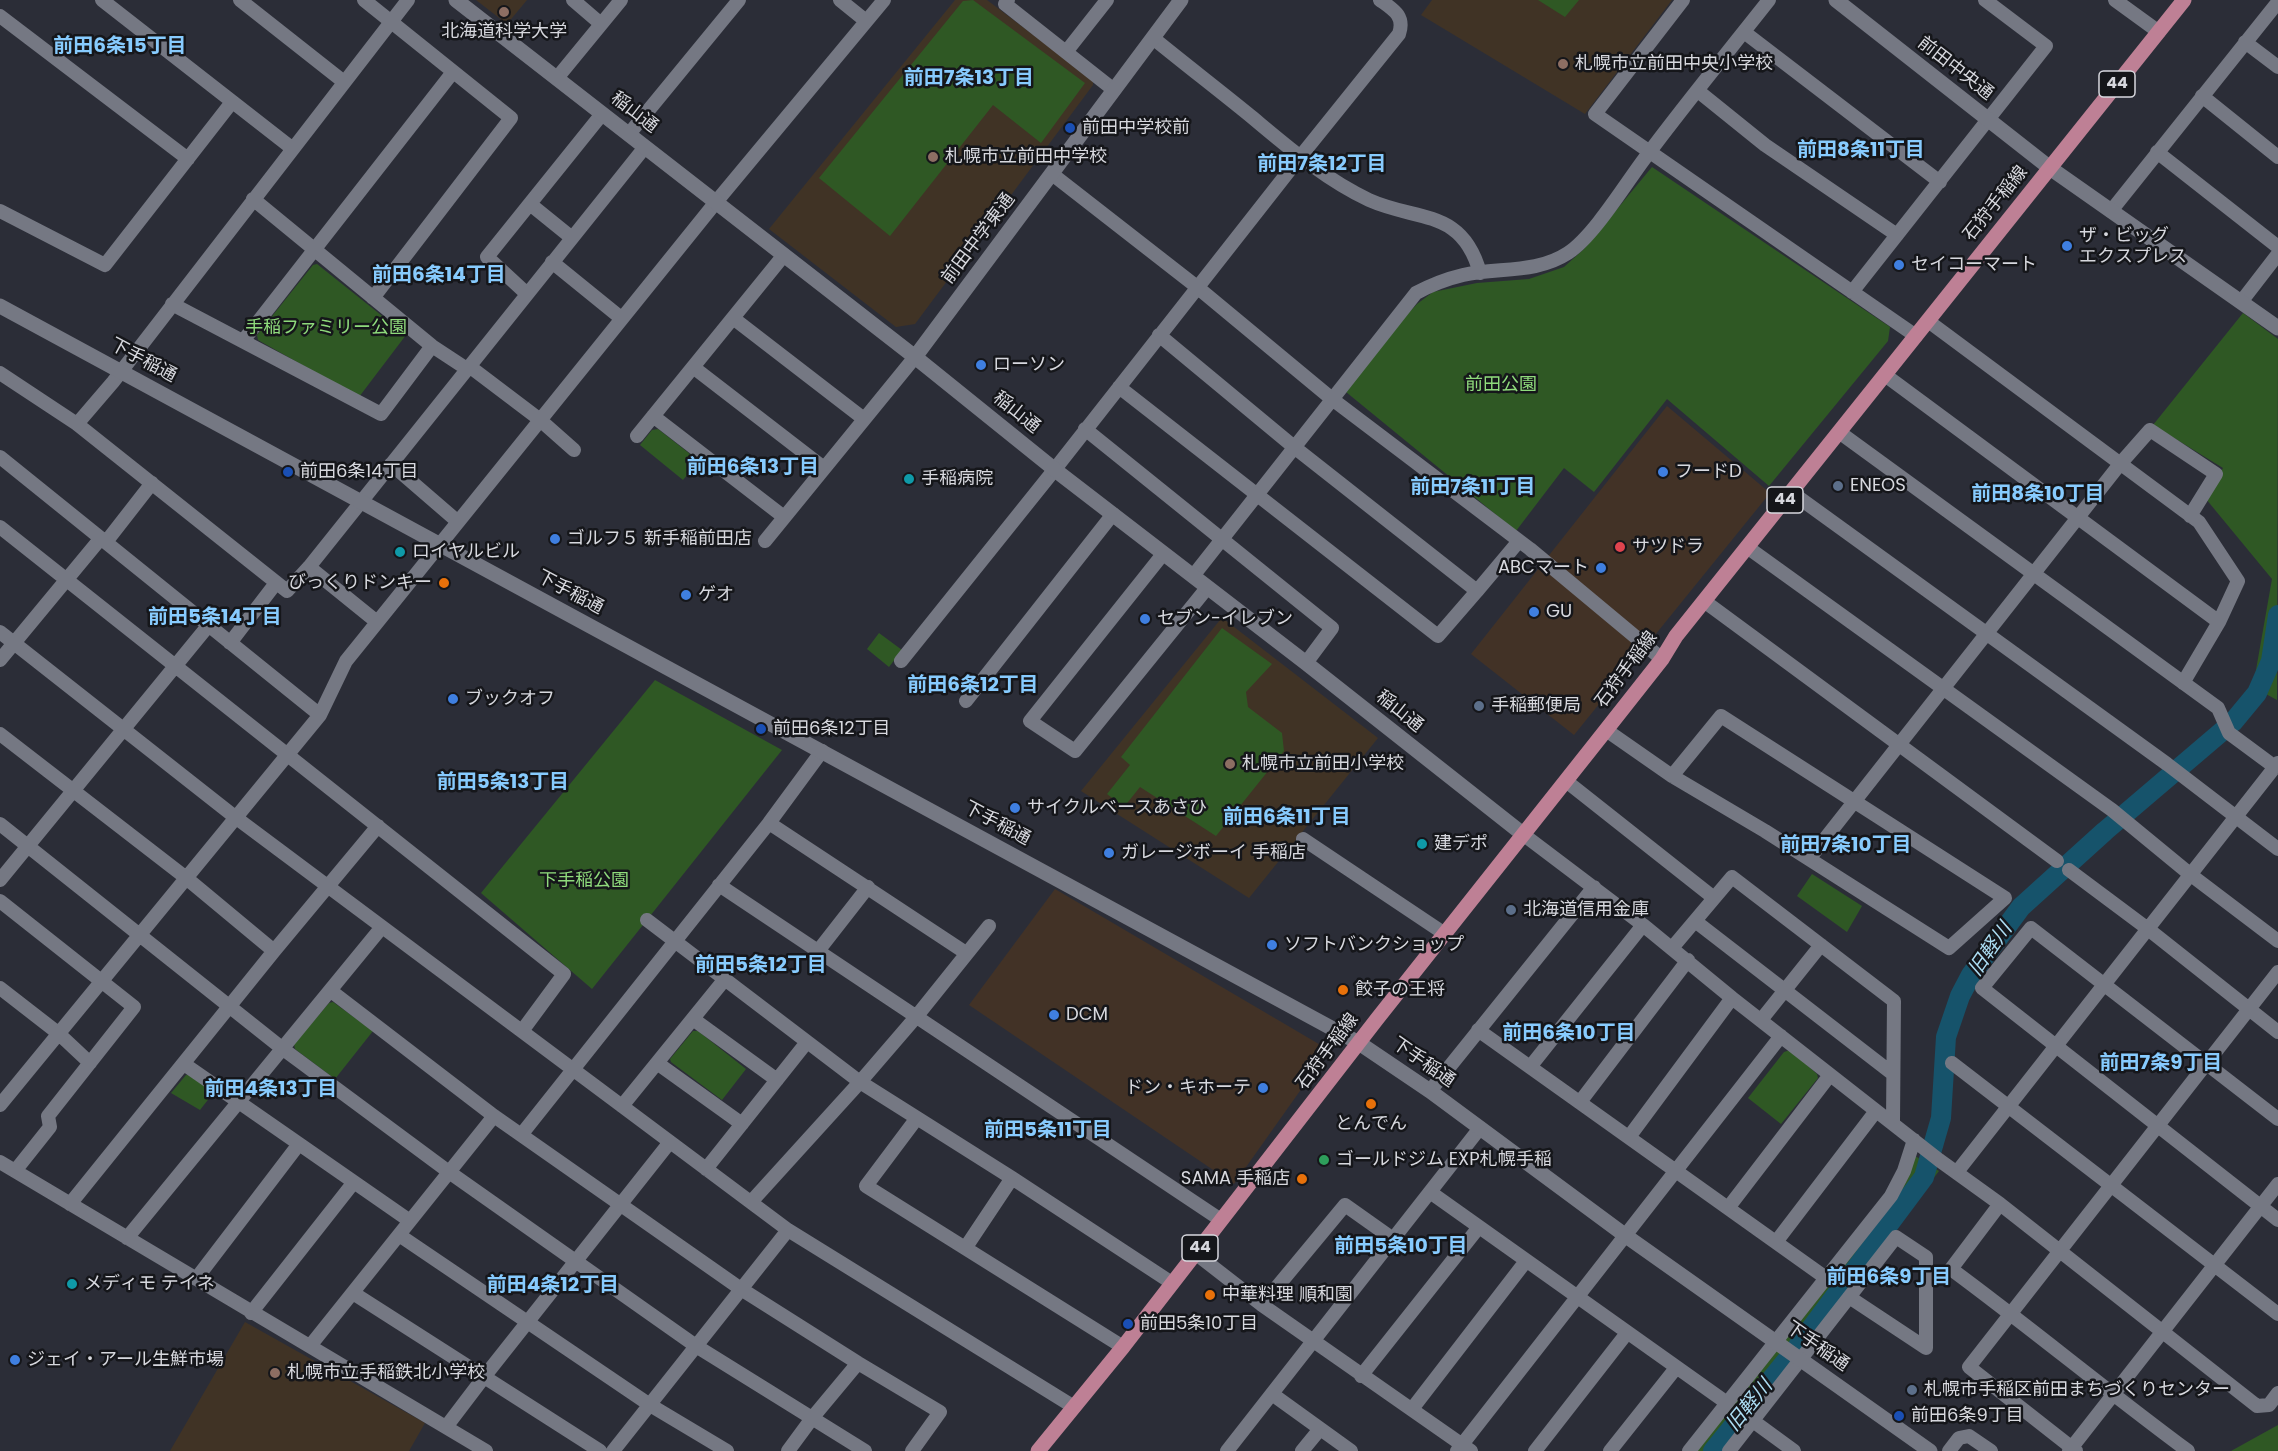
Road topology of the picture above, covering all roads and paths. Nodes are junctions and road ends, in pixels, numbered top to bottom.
1 (102, 0) edge
2 (240, 0) edge
3 (364, 0) edge
4 (408, 0) edge
5 (456, 0) edge
6 (573, 0) edge
7 (621, 0) edge
8 (739, 0) edge
9 (840, 0) edge
10 (884, 0) edge
11 (1008, 0) edge
12 (1107, 0) edge
13 (1181, 0) edge
14 (1380, 0) edge
15 (1683, 0) edge
16 (1769, 0) edge
17 (1836, 0) edge
18 (1985, 0) edge
19 (2115, 0) edge
20 (2184, 0) edge
21 (2278, 2) edge
22 (0, 16) edge
23 (391, 21) junction
24 (866, 21) junction
25 (601, 24) junction
26 (1744, 32) junction
27 (2159, 32) junction
28 (1153, 38) junction
29 (2245, 42) junction
30 (1066, 52) junction
31 (2278, 67) edge
32 (453, 72) junction
33 (556, 78) junction
34 (345, 82) junction
35 (1114, 90) junction
36 (1698, 91) junction
37 (2202, 96) junction
38 (232, 102) junction
39 (602, 114) junction
40 (1989, 120) junction
41 (629, 134) junction
42 (645, 147) junction
43 (293, 148) junction
44 (1650, 152) junction
45 (2157, 152) junction
46 (1300, 157) junction
47 (2278, 158) edge
48 (188, 159) junction
49 (2050, 168) junction
50 (1052, 174) junction
51 (1940, 182) junction
52 (253, 199) junction
53 (716, 202) junction
54 (531, 204) junction
55 (0, 211) edge
56 (2111, 211) junction
57 (1897, 235) junction
58 (572, 238) junction
59 (2278, 247) edge
60 (314, 250) junction
61 (2278, 254) edge
62 (784, 255) junction
63 (552, 262) junction
64 (1480, 273) junction
65 (1197, 287) junction
66 (1852, 292) junction
67 (527, 294) junction
68 (373, 298) junction
69 (2241, 302) junction
70 (172, 304) junction
71 (0, 306) edge
72 (621, 318) junction
73 (734, 318) junction
74 (1928, 321) junction
75 (2278, 328) edge
76 (1159, 334) junction
77 (1916, 336) junction
78 (243, 341) junction
79 (432, 346) junction
80 (915, 357) junction
81 (693, 367) junction
82 (468, 368) junction
83 (121, 371) junction
84 (0, 373) edge
85 (1885, 375) junction
86 (1119, 387) junction
87 (1332, 399) junction
88 (653, 416) junction
89 (864, 419) junction
90 (539, 420) junction
91 (77, 424) junction
92 (1085, 429) junction
93 (1839, 432) junction
94 (637, 436) dead end
95 (1294, 447) junction
96 (574, 450) dead end
97 (0, 457) edge
98 (391, 464) junction
99 (2120, 464) junction
100 (824, 468) junction
101 (1055, 469) junction
102 (152, 483) junction
103 (1791, 492) junction
104 (1258, 494) junction
105 (362, 501) junction
106 (1113, 514) junction
107 (2190, 516) junction
108 (784, 517) junction
109 (2078, 518) junction
110 (457, 521) junction
111 (0, 527) edge
112 (103, 540) junction
113 (1221, 540) junction
114 (765, 541) dead end
115 (1519, 541) junction
116 (439, 544) junction
117 (1747, 547) junction
118 (1163, 554) junction
119 (309, 567) junction
120 (2034, 574) junction
121 (1193, 576) junction
122 (66, 579) junction
123 (276, 583) junction
124 (1207, 588) junction
125 (1477, 591) junction
126 (1704, 601) junction
127 (377, 622) junction
128 (2219, 622) junction
129 (208, 626) junction
130 (0, 632) edge
131 (1987, 634) junction
132 (14, 643) junction
133 (230, 643) junction
134 (1662, 659) junction
135 (0, 660) edge
136 (901, 661) dead end
137 (1306, 663) junction
138 (176, 666) junction
139 (2183, 683) junction
140 (1943, 689) junction
141 (966, 701) dead end
142 (320, 715) junction
143 (123, 730) junction
144 (1606, 730) junction
145 (0, 734) edge
146 (1898, 744) junction
147 (822, 751) junction
148 (285, 755) junction
149 (2277, 765) edge
150 (1672, 776) junction
151 (1566, 781) junction
152 (72, 790) junction
153 (1854, 802) junction
154 (2237, 816) junction
155 (235, 817) junction
156 (769, 823) junction
157 (0, 824) edge
158 (378, 826) junction
159 (1524, 835) junction
160 (1303, 839) dead end
161 (28, 846) junction
162 (2278, 849) edge
163 (1809, 859) junction
164 (2057, 861) dead end
165 (2068, 870) dead end
166 (2191, 875) junction
167 (185, 877) junction
168 (0, 880) edge
169 (719, 885) junction
170 (328, 886) junction
171 (1594, 887) junction
172 (868, 888) junction
173 (1714, 898) junction
174 (0, 901) edge
175 (647, 920) dead end
176 (1695, 921) junction
177 (1643, 925) junction
178 (989, 926) dead end
179 (382, 927) junction
180 (2148, 929) junction
181 (139, 933) junction
182 (1445, 934) junction
183 (675, 940) junction
184 (2278, 941) edge
185 (1821, 945) junction
186 (1672, 948) junction
187 (274, 951) junction
188 (818, 951) junction
189 (966, 953) junction
190 (1688, 960) junction
191 (2278, 972) edge
192 (726, 979) junction
193 (100, 981) junction
194 (2104, 985) junction
195 (0, 988) edge
196 (1785, 990) junction
197 (331, 991) junction
198 (1732, 998) junction
199 (230, 1006) junction
200 (2249, 1009) junction
201 (916, 1017) junction
202 (693, 1019) junction
203 (1761, 1020) junction
204 (1478, 1030) junction
205 (522, 1031) junction
206 (2278, 1032) edge
207 (58, 1033) junction
208 (1781, 1036) junction
209 (807, 1042) junction
210 (1359, 1043) junction
211 (2055, 1047) junction
212 (283, 1049) junction
213 (90, 1063) junction
214 (657, 1063) junction
215 (1952, 1063) dead end
216 (184, 1064) junction
217 (2206, 1064) junction
218 (1530, 1067) junction
219 (573, 1070) junction
220 (1893, 1074) junction
221 (1830, 1075) junction
222 (777, 1080) junction
223 (860, 1082) junction
224 (1430, 1091) junction
225 (239, 1102) junction
226 (1580, 1102) junction
227 (0, 1105) edge
228 (622, 1106) junction
229 (2008, 1106) junction
230 (1876, 1111) junction
231 (494, 1116) junction
232 (916, 1118) junction
233 (2278, 1119) edge
234 (1893, 1122) junction
235 (742, 1124) junction
236 (2159, 1125) junction
237 (1480, 1128) junction
238 (521, 1135) junction
239 (1629, 1137) junction
240 (670, 1142) junction
241 (1917, 1143) junction
242 (300, 1144) junction
243 (0, 1162) edge
244 (706, 1169) junction
245 (15, 1171) junction
246 (1676, 1171) junction
247 (449, 1172) junction
248 (1957, 1172) junction
249 (1012, 1178) junction
250 (354, 1182) junction
251 (2278, 1184) edge
252 (2113, 1185) junction
253 (1430, 1192) junction
254 (751, 1202) junction
255 (70, 1204) junction
256 (2000, 1204) junction
257 (621, 1205) junction
258 (2260, 1207) junction
259 (1728, 1208) junction
260 (1221, 1220) junction
261 (2278, 1220) edge
262 (410, 1221) junction
263 (1479, 1227) junction
264 (788, 1230) junction
265 (399, 1235) junction
266 (1626, 1236) junction
267 (127, 1238) junction
268 (1394, 1239) junction
269 (1776, 1242) junction
270 (966, 1247) junction
271 (2060, 1252) junction
272 (1195, 1253) junction
273 (575, 1261) junction
274 (1526, 1261) junction
275 (2215, 1264) junction
276 (1826, 1278) junction
277 (196, 1279) junction
278 (1172, 1284) junction
279 (741, 1289) junction
280 (353, 1293) junction
281 (1849, 1297) junction
282 (1578, 1298) junction
283 (1262, 1305) junction
284 (251, 1313) junction
285 (2011, 1313) junction
286 (2278, 1314) edge
287 (527, 1322) junction
288 (2163, 1331) junction
289 (1627, 1333) junction
290 (1314, 1342) junction
291 (1775, 1342) junction
292 (310, 1346) junction
293 (696, 1346) junction
294 (1123, 1347) junction
295 (1800, 1359) junction
296 (858, 1363) junction
297 (1676, 1368) junction
298 (1361, 1376) junction
299 (484, 1377) junction
300 (2278, 1393) edge
301 (1272, 1395) junction
302 (2113, 1395) junction
303 (1727, 1403) junction
304 (650, 1405) junction
305 (1074, 1407) junction
306 (1412, 1409) junction
307 (813, 1417) junction
308 (1753, 1421) junction
309 (446, 1427) junction
310 (1320, 1429) junction
311 (1464, 1449) edge
312 (2072, 1450) edge
313 (486, 1451) edge
314 (600, 1451) edge
315 (613, 1451) edge
316 (727, 1451) edge
317 (788, 1451) edge
318 (865, 1451) edge
319 (912, 1451) edge
320 (1038, 1451) edge
321 (1227, 1451) edge
322 (1302, 1451) edge
323 (1351, 1451) edge
324 (1535, 1451) edge
325 (1610, 1451) edge
326 (1689, 1451) edge
327 (1729, 1451) edge
328 (1794, 1451) edge
329 (1930, 1451) edge
330 (1949, 1451) edge
331 (1991, 1451) edge
332 (2188, 1451) edge

1 - 38 street
2 - 34 street
3 - 23 street
4 - 23 street
5 - 33 street, 稲山通
6 - 25 street
7 - 25 street
8 - 41 street
9 - 24 street
10 - 24 street
11 - 30 street
12 - 30 street
13 - 28 street, 前田中学東通
14 - 46 street
15 - 44 street
16 - 26 street
17 - 40 street, 前田中央通
18 - 40 street
19 - 27 street
20 - 27 main road, 石狩手稲線 / 44
21 - 29 street
22 - 48 street
23 - 32 street
23 - 34 street
24 - 53 street
25 - 33 street
26 - 36 street
26 - 51 street
27 - 49 main road, 石狩手稲線 / 44
28 - 35 street, 前田中学東通
28 - 46 street
29 - 31 street
29 - 37 street
30 - 35 street
32 - 60 street
32 - 68 street
33 - 39 street, 稲山通
34 - 43 street
35 - 50 street, 前田中学東通
36 - 44 street
36 - 57 street
37 - 45 street
37 - 47 street
38 - 43 street
38 - 48 street
39 - 41 street, 稲山通
39 - 54 street
40 - 49 street, 前田中央通
40 - 51 street
41 - 42 street, 稲山通
42 - 53 street, 稲山通
42 - 58 street
43 - 52 street
44 - 64 street
44 - 66 street
45 - 56 street
45 - 59 street
46 - 64 street
46 - 65 street
48 - 55 street
49 - 56 street, 前田中央通
49 - 74 main road, 石狩手稲線 / 44
50 - 65 street
50 - 80 street, 前田中学東通
51 - 57 street
52 - 60 street
52 - 70 street
53 - 62 street, 稲山通
53 - 72 street
54 - 58 street
54 - 67 street
56 - 69 street, 前田中央通
57 - 66 street
58 - 63 street
60 - 68 street
60 - 78 street
61 - 69 street
62 - 73 street
62 - 80 street, 稲山通
63 - 67 street
63 - 72 street
64 - 87 street
65 - 76 street
65 - 87 street
66 - 77 street
67 - 82 street
68 - 79 street
69 - 75 street, 前田中央通
70 - 78 street
70 - 83 street
71 - 83 street, 下手稲通
72 - 90 street
73 - 81 street
73 - 89 street
74 - 77 main road, 石狩手稲線 / 44
74 - 99 street
76 - 86 street
76 - 95 street
77 - 85 main road, 石狩手稲線 / 44
78 - 79 street
79 - 82 street
80 - 89 street
80 - 101 street, 稲山通
81 - 88 street
81 - 100 street
82 - 90 street
82 - 98 street
83 - 91 street
83 - 105 street, 下手稲通
84 - 91 street
85 - 93 main road, 石狩手稲線 / 44
85 - 109 street
86 - 92 street
86 - 104 street
87 - 95 street
87 - 115 street
88 - 94 street
88 - 108 street
89 - 100 street
90 - 96 street
90 - 110 street
91 - 102 street
92 - 101 street
92 - 113 street
93 - 103 main road, 石狩手稲線 / 44
93 - 120 street
95 - 104 street
95 - 125 street
97 - 112 street
98 - 105 street
98 - 110 street
99 - 107 street
99 - 107 street
99 - 109 street
100 - 108 street
101 - 106 street, 稲山通
101 - 136 street
102 - 112 street
102 - 123 street
103 - 117 main road, 石狩手稲線 / 44
103 - 131 street
104 - 113 street
104 - 125 street
105 - 116 street, 下手稲通
105 - 119 street
106 - 118 street, 稲山通
106 - 141 street
107 - 128 street
108 - 114 street
109 - 120 street
109 - 128 street
110 - 116 street
111 - 122 street
112 - 122 street
112 - 129 street
113 - 121 street
113 - 137 street
115 - 125 street
115 - 134 street
116 - 127 street
116 - 147 street, 下手稲通
117 - 126 main road, 石狩手稲線 / 44
117 - 140 street
118 - 121 street, 稲山通
118 - 124 street
119 - 123 street
119 - 127 street
120 - 131 street
120 - 139 street
121 - 124 street, 稲山通
122 - 132 street
122 - 138 street
123 - 133 street
124 - 137 street, 稲山通
126 - 134 main road, 石狩手稲線 / 44
126 - 146 street
127 - 142 street
128 - 139 street
129 - 133 street
129 - 138 street
130 - 132 street
131 - 140 street
131 - 154 street
132 - 135 street
132 - 143 street
133 - 142 street
134 - 144 main road, 石狩手稲線 / 44
137 - 159 street, 稲山通
138 - 143 street
138 - 148 street
139 - 149 street
140 - 146 street
140 - 166 street
142 - 148 street
143 - 152 street
143 - 155 street
144 - 150 street
144 - 151 main road, 石狩手稲線 / 44
145 - 152 street
146 - 153 street
146 - 164 street
147 - 156 street
147 - 210 street, 下手稲通
148 - 155 street
148 - 158 street
149 - 154 street
150 - 153 street
150 - 163 street
151 - 159 main road, 石狩手稲線 / 44
151 - 173 street
152 - 161 street
152 - 167 street
153 - 163 street
153 - 163 street
154 - 162 street
154 - 166 street
155 - 167 street
155 - 170 street
156 - 169 street
156 - 172 street
157 - 161 street
158 - 170 street
158 - 205 street
159 - 171 street
159 - 182 main road, 石狩手稲線 / 44
160 - 182 street
161 - 168 street
161 - 181 street
165 - 180 street
166 - 180 street
166 - 184 street
167 - 181 street
167 - 187 street
169 - 183 street
169 - 188 street
170 - 179 street
170 - 187 street
171 - 177 street
171 - 204 street
172 - 188 street
172 - 189 street
173 - 176 street
173 - 185 street
174 - 193 street
175 - 183 street
176 - 186 street
176 - 196 street
177 - 186 street
177 - 218 street
178 - 189 street
179 - 197 street
179 - 205 street
180 - 194 street
180 - 200 street
181 - 193 street
181 - 199 street
182 - 210 main road, 石狩手稲線 / 44
183 - 192 street
183 - 219 street
185 - 196 street
185 - 220 street
186 - 190 street
187 - 199 street
188 - 201 street
189 - 201 street
190 - 198 street
190 - 226 street
191 - 200 street
192 - 202 street
192 - 209 street
193 - 207 street
193 - 213 street
194 - 211 street
194 - 211 street
194 - 217 street
195 - 207 street
196 - 203 street
196 - 220 street
197 - 212 street
197 - 231 street
198 - 203 street
198 - 239 street
199 - 212 street
199 - 216 street
200 - 206 street
200 - 217 street
201 - 223 street
201 - 260 street
202 - 214 street
202 - 222 street
203 - 208 street
204 - 218 street
204 - 224 street
205 - 219 street
207 - 213 street
207 - 227 street
208 - 221 street
208 - 246 street
209 - 222 street
209 - 223 street
210 - 224 street, 下手稲通
210 - 260 main road, 石狩手稲線 / 44
211 - 229 street
211 - 236 street
212 - 225 street
212 - 247 street
213 - 245 street
214 - 228 street
214 - 235 street
215 - 229 street
216 - 225 street
216 - 255 street
217 - 233 street
217 - 236 street
218 - 226 street
219 - 228 street
219 - 238 street
220 - 234 street
221 - 230 street
221 - 259 street
222 - 235 street
223 - 232 street
223 - 254 street
224 - 237 street, 下手稲通
225 - 242 street
225 - 267 street
226 - 239 street
228 - 240 street
229 - 248 street
229 - 252 street
230 - 234 street
230 - 269 street
231 - 238 street
231 - 247 street
232 - 249 street
232 - 270 street
234 - 241 street
235 - 244 street
236 - 252 street
236 - 258 street
237 - 253 street
237 - 266 street, 下手稲通
238 - 257 street
239 - 246 street
240 - 244 street
240 - 257 street
241 - 248 street
241 - 276 street
242 - 250 street
242 - 277 street
243 - 245 street
244 - 254 street
245 - 255 street
246 - 259 street
246 - 266 street
247 - 262 street
247 - 273 street
248 - 256 street
249 - 270 street
249 - 278 street
250 - 262 street
250 - 284 street
251 - 258 street
252 - 271 street
252 - 275 street
253 - 263 street
253 - 268 street
254 - 264 street
255 - 267 street
256 - 271 street
256 - 285 street
257 - 273 street
257 - 279 street
258 - 261 street
258 - 275 street
259 - 269 street
260 - 272 main road, 石狩手稲線 / 44
262 - 265 street
263 - 274 street
263 - 298 street
264 - 279 street
264 - 305 street
265 - 280 street
265 - 287 street
266 - 282 street
266 - 291 street, 下手稲通
267 - 277 street
268 - 283 street
268 - 290 street
269 - 276 street
270 - 294 street
271 - 285 street
271 - 288 street
272 - 278 main road, 石狩手稲線 / 44
272 - 283 street
273 - 287 street
273 - 293 street
274 - 282 street
274 - 306 street
275 - 286 street
275 - 288 street
276 - 291 street
277 - 284 street
278 - 294 main road, 石狩手稲線 / 44
279 - 293 street
279 - 296 street
280 - 292 street
280 - 299 street
281 - 281 street
281 - 295 street
282 - 289 street
282 - 311 street
283 - 290 street
284 - 292 street
285 - 302 street
285 - 312 street
287 - 299 street
287 - 304 street
288 - 300 street
288 - 302 street
289 - 297 street
289 - 324 street
290 - 298 street
290 - 301 street
291 - 295 street, 下手稲通
291 - 303 street
292 - 309 street
293 - 304 street
293 - 307 street
294 - 305 main road, 石狩手稲線 / 44
295 - 308 street
295 - 329 street, 下手稲通
296 - 307 street
296 - 319 street
297 - 303 street
297 - 325 street
298 - 306 street
299 - 309 street
299 - 314 street
301 - 310 street
301 - 321 street
302 - 312 street
302 - 332 street
303 - 326 street
304 - 315 street
304 - 316 street
305 - 320 main road, 石狩手稲線 / 44
306 - 311 street
307 - 317 street
307 - 318 street
308 - 327 street
308 - 328 street
309 - 313 street
310 - 322 street
310 - 323 street
330 - 331 street

